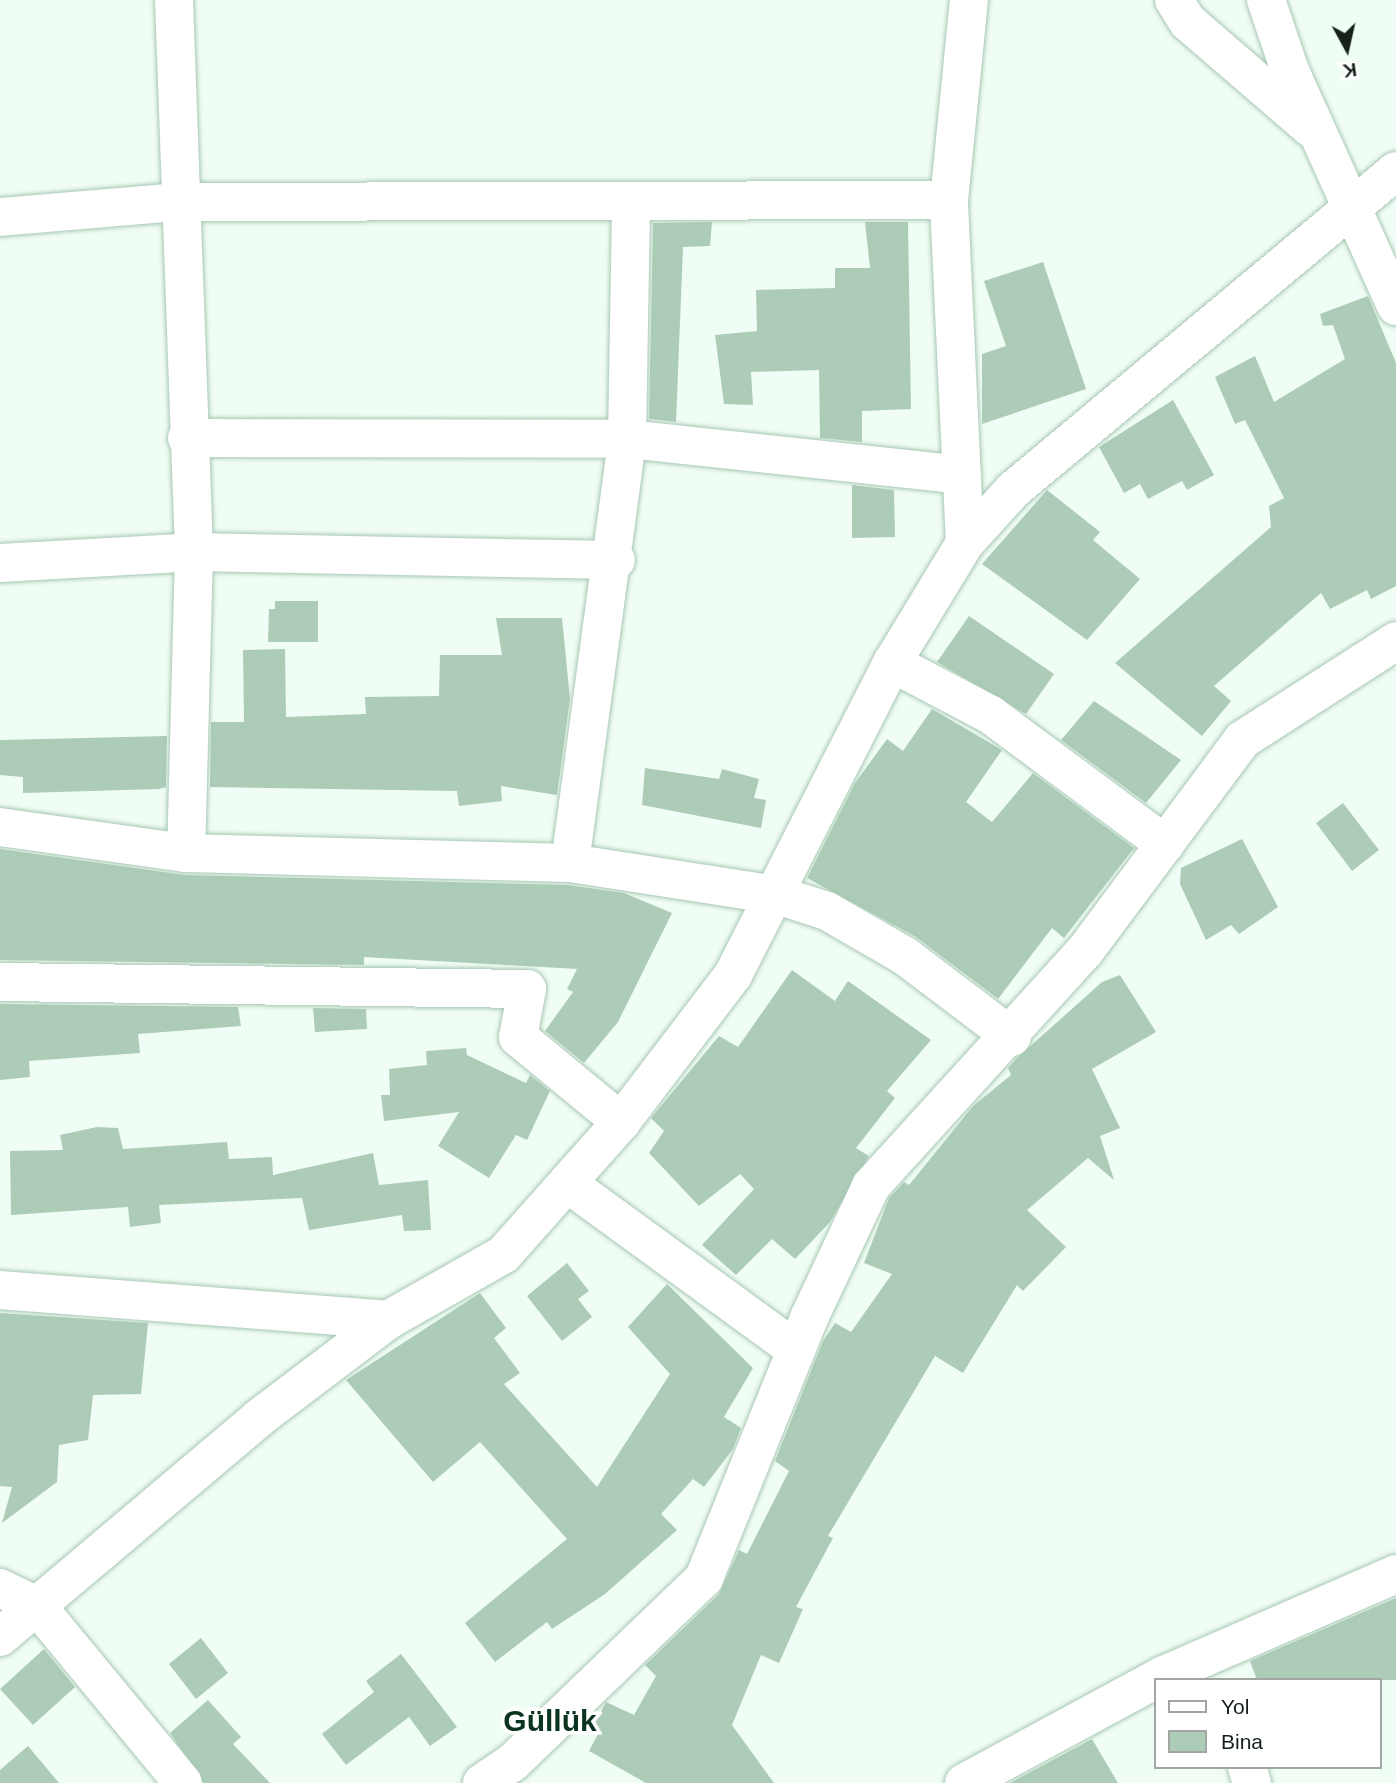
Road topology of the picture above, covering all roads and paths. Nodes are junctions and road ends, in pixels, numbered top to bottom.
1 (174, 0) edge
2 (969, 0) edge
3 (1174, 0) edge
4 (1266, 0) edge
5 (1318, 134) junction
6 (1396, 171) edge
7 (949, 200) junction
8 (178, 202) junction
9 (631, 203) junction
10 (1352, 210) junction
11 (0, 217) edge
12 (1396, 306) edge
13 (187, 438) junction
14 (627, 439) junction
15 (962, 475) junction
16 (965, 543) junction
17 (194, 552) junction
18 (615, 560) junction
19 (0, 563) edge
20 (1396, 642) edge
21 (892, 663) junction
22 (0, 827) edge
23 (1165, 844) junction
24 (186, 853) junction
25 (570, 863) junction
26 (777, 895) junction
27 (0, 982) edge
28 (1012, 1037) junction
29 (621, 1122) junction
30 (567, 1183) junction
31 (0, 1290) edge
32 (388, 1320) junction
33 (796, 1350) junction
34 (1396, 1574) edge
35 (0, 1588) edge
36 (37, 1606) junction
37 (0, 1637) edge
38 (1215, 1667) edge
39 (1191, 1678) edge
40 (1154, 1695) edge
41 (507, 1776) edge
42 (183, 1783) edge
43 (964, 1783) edge

1 - 8 street
2 - 7 street
3 - 5 street
4 - 5 street
5 - 10 street
6 - 10 street
7 - 9 street
7 - 15 street
8 - 9 street
8 - 11 street
8 - 13 street
9 - 14 street
10 - 12 street
10 - 16 street
13 - 14 street
13 - 17 street
14 - 15 street
14 - 18 street
15 - 16 street
16 - 21 street
17 - 18 street
17 - 19 street
17 - 24 street
18 - 25 street
20 - 23 street
21 - 23 street
21 - 26 street
22 - 24 street
23 - 28 street
24 - 25 street
25 - 26 street
26 - 28 street
26 - 29 street
27 - 29 street
28 - 33 street
29 - 30 street
30 - 32 street
30 - 33 street
31 - 32 street
32 - 36 street
33 - 41 street
34 - 38 street
35 - 36 street
36 - 37 street
36 - 42 street
38 - 39 street
40 - 43 street

